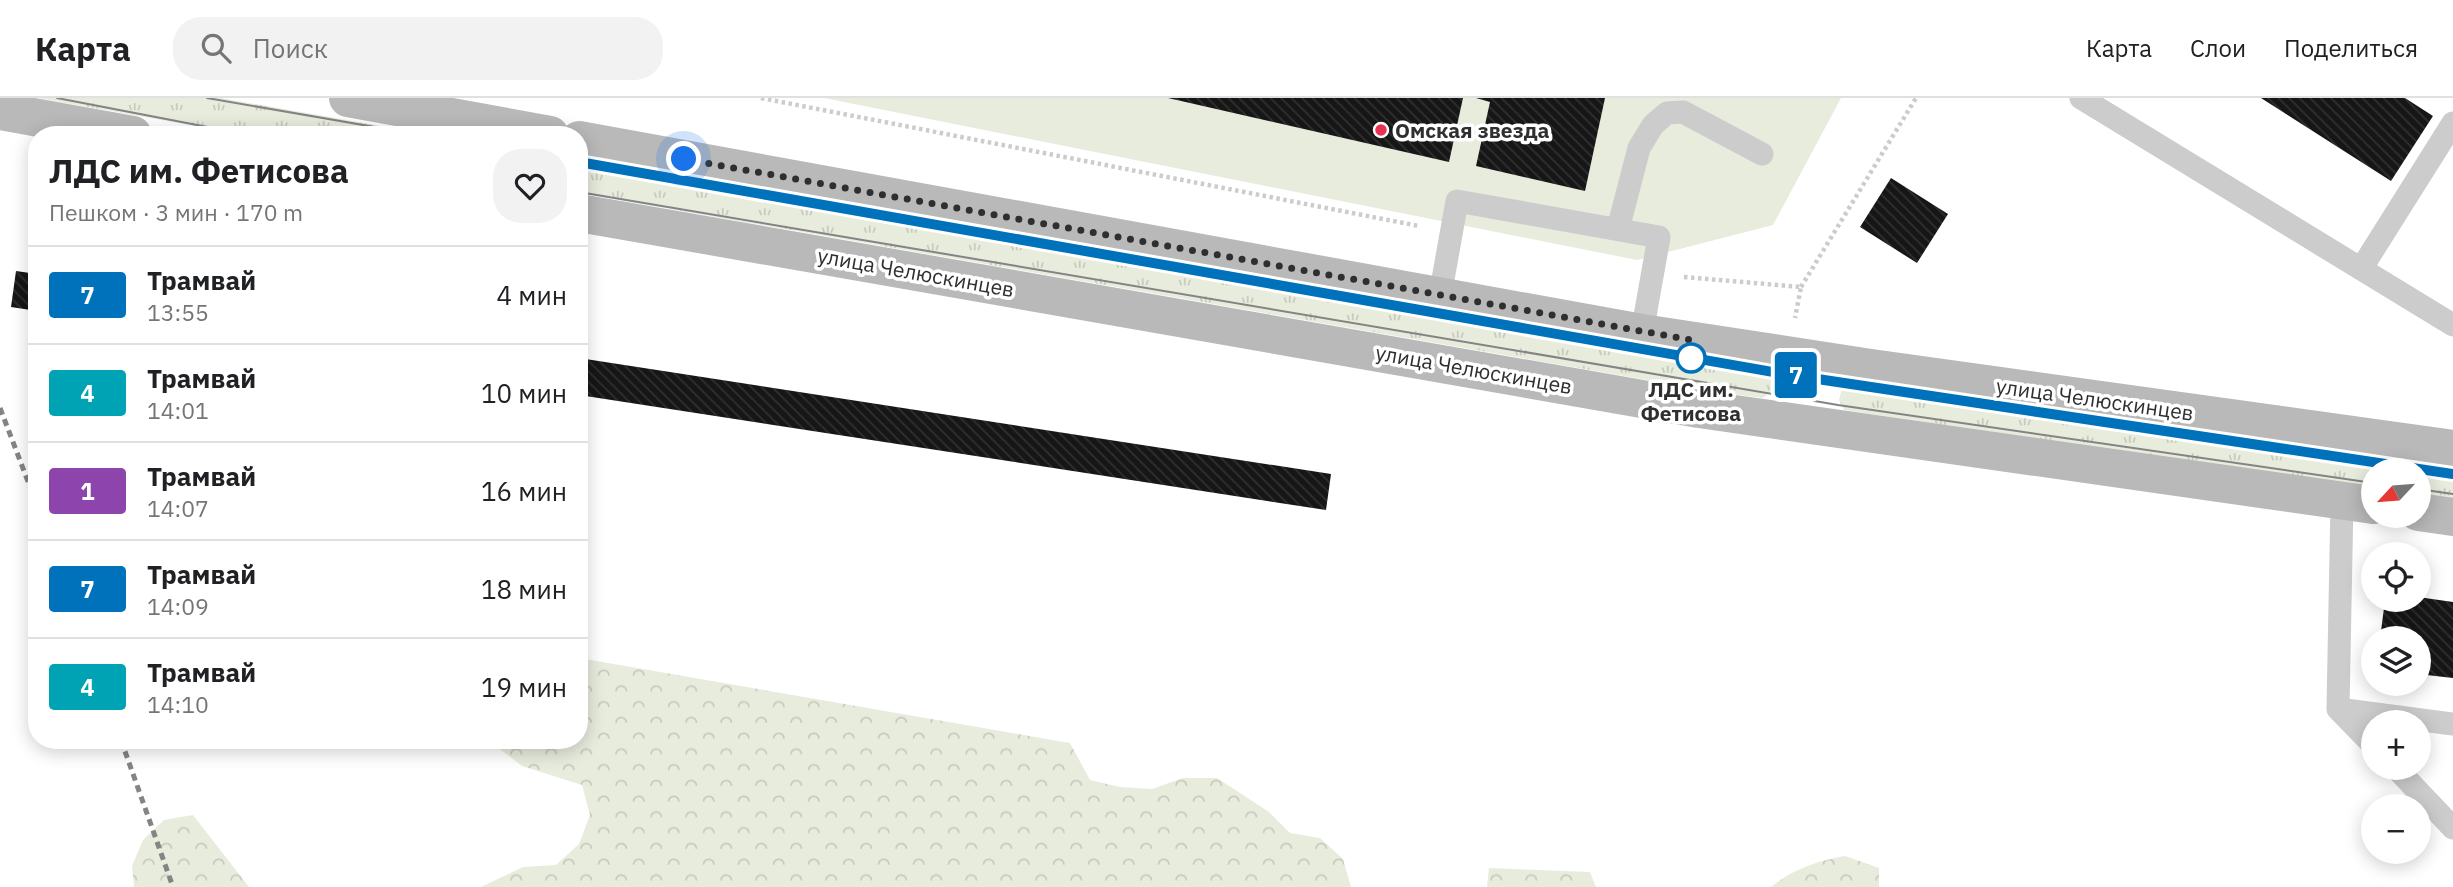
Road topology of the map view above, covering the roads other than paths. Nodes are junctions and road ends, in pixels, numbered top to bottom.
1 (348, 98) edge
2 (2081, 98) edge
3 (0, 111) edge
4 (2453, 123) edge
5 (83, 126) edge
6 (501, 126) edge
7 (588, 142) edge
8 (1762, 154) dead end
9 (588, 215) edge
10 (1618, 229) junction
11 (2361, 269) junction
12 (1440, 296) junction
13 (2453, 325) edge
14 (1642, 333) junction
15 (2453, 449) edge
16 (2358, 503) edge
17 (2431, 514) edge
18 (2453, 517) edge
19 (2338, 709) junction
20 (2453, 724) edge
21 (2361, 733) edge
22 (2407, 780) edge
23 (2453, 828) edge

1 - 6 main road
2 - 11 lane
3 - 5 main road
4 - 11 lane
7 - 12 main road, улица Челюскинцев
8 - 10 lane
9 - 16 main road, улица Челюскинцев
10 - 12 lane
10 - 14 lane
11 - 13 lane
12 - 14 main road, улица Челюскинцев
14 - 15 main road, улица Челюскинцев
16 - 19 lane
17 - 18 main road
19 - 20 lane
19 - 21 lane
22 - 23 lane

